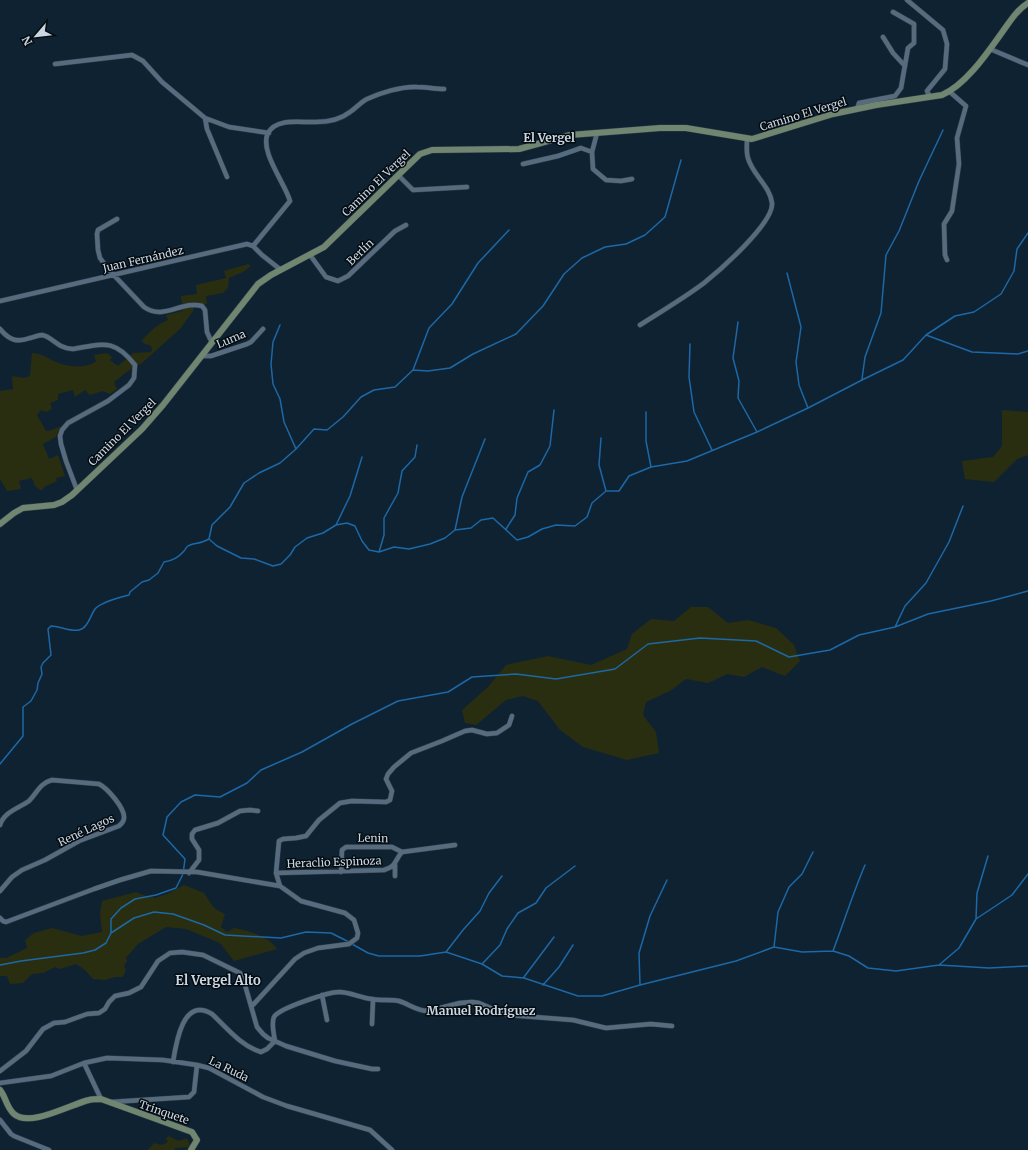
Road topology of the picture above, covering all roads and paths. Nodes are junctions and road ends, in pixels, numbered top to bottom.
1 (907, 0) edge
2 (1028, 3) edge
3 (893, 12) dead end
4 (883, 37) dead end
5 (990, 49) junction
6 (55, 64) dead end
7 (1026, 65) edge
8 (905, 66) junction
9 (1028, 68) edge
10 (444, 89) dead end
11 (950, 92) junction
12 (930, 97) junction
13 (856, 109) junction
14 (205, 118) junction
15 (268, 132) junction
16 (598, 132) junction
17 (747, 139) junction
18 (592, 152) junction
19 (523, 164) dead end
20 (398, 175) junction
21 (227, 177) dead end
22 (632, 179) dead end
23 (467, 187) dead end
24 (117, 219) dead end
25 (406, 225) dead end
26 (253, 246) junction
27 (310, 255) junction
28 (947, 260) dead end
29 (281, 270) junction
30 (115, 275) junction
31 (0, 301) edge
32 (640, 325) dead end
33 (262, 328) dead end
34 (0, 329) edge
35 (212, 343) junction
36 (202, 356) junction
37 (78, 490) junction
38 (1, 522) edge
39 (512, 716) dead end
40 (258, 811) dead end
41 (0, 825) edge
42 (455, 845) dead end
43 (402, 852) junction
44 (395, 865) junction
45 (341, 872) junction
46 (185, 873) junction
47 (276, 873) junction
48 (395, 876) dead end
49 (280, 886) junction
50 (0, 891) edge
51 (0, 918) edge
52 (322, 995) junction
53 (373, 1000) junction
54 (252, 1006) junction
55 (327, 1020) dead end
56 (372, 1024) dead end
57 (672, 1026) dead end
58 (275, 1041) junction
59 (173, 1062) junction
60 (84, 1063) junction
61 (198, 1065) junction
62 (378, 1068) dead end
63 (0, 1071) edge
64 (0, 1083) edge
65 (0, 1090) edge
66 (102, 1099) junction
67 (110, 1102) junction
68 (0, 1120) edge
69 (49, 1150) edge
70 (190, 1150) edge
71 (392, 1150) edge

1 - 12 street
2 - 5 street, Camino El Vergel
3 - 8 street
4 - 8 street
5 - 7 street
5 - 11 street, Camino El Vergel
6 - 14 street
7 - 9 street
8 - 13 street
10 - 15 street
11 - 12 street, Camino El Vergel
11 - 28 street
12 - 13 street, Camino El Vergel
13 - 17 street, Camino El Vergel
14 - 15 street
14 - 21 street
15 - 26 street
16 - 17 street, Camino El Vergel
16 - 18 street
16 - 20 street, Camino El Vergel
17 - 32 street
18 - 19 street
18 - 22 street
20 - 23 street
20 - 27 street, Camino El Vergel
24 - 30 street
25 - 27 street, Berlín
26 - 29 street
26 - 30 street, Juan Fernández
27 - 29 street, Camino El Vergel
29 - 35 street, Camino El Vergel
30 - 31 street, Juan Fernández
30 - 35 street
33 - 36 street, Luma
34 - 37 street
35 - 36 street, Camino El Vergel
36 - 37 street, Camino El Vergel
37 - 38 street, Camino El Vergel
39 - 47 street
40 - 46 street
41 - 50 street, René Lagos
42 - 43 street
43 - 44 street, Heraclio Espinoza
43 - 45 street, Lenin
44 - 45 street, Heraclio Espinoza
44 - 48 street
45 - 47 street, Heraclio Espinoza
46 - 49 street
46 - 51 street
47 - 49 street
49 - 54 street
52 - 53 street
52 - 55 street
52 - 58 street
53 - 56 street
53 - 57 street
54 - 58 street
54 - 63 street
58 - 59 street
58 - 62 street
59 - 60 street, La Ruda
59 - 61 street, La Ruda
60 - 64 street, La Ruda
60 - 66 street
61 - 67 street
61 - 71 street, La Ruda
65 - 66 street
66 - 67 street
67 - 70 street, Trinquete
68 - 69 street

